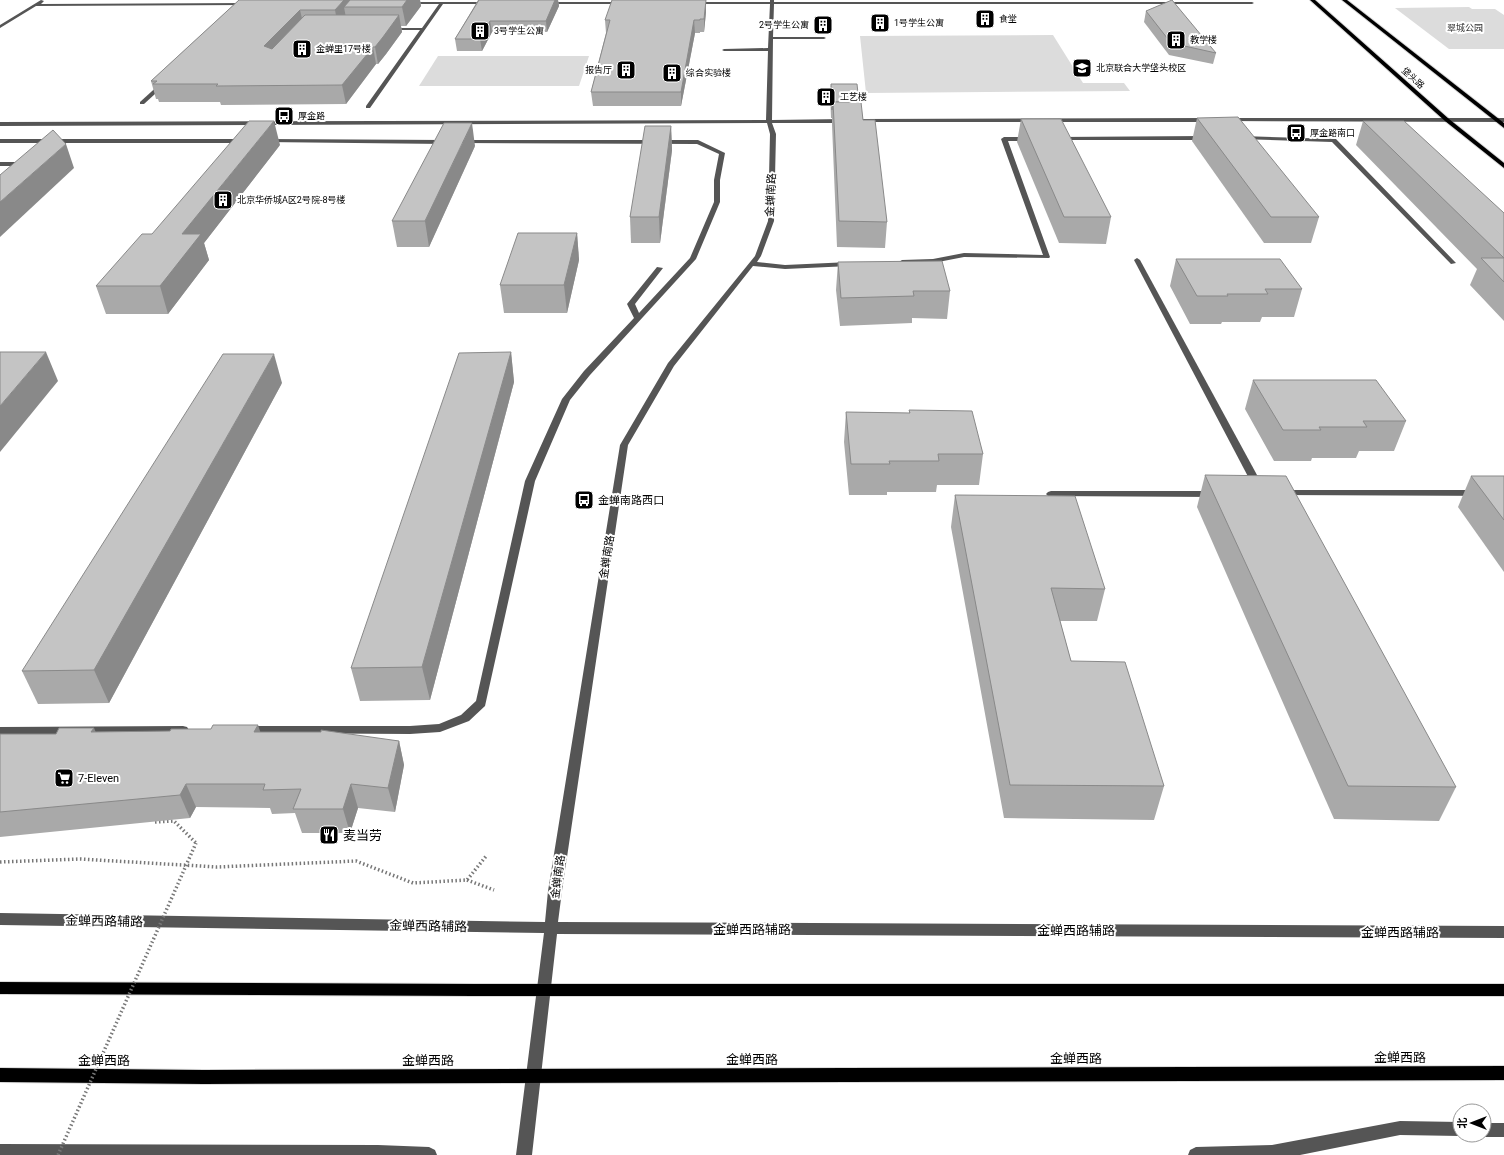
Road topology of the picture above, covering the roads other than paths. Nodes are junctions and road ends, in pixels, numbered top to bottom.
1 (43, 0) edge
2 (1312, 0) edge
3 (1344, 0) edge
4 (235, 1) edge
5 (591, 2) edge
6 (772, 2) edge
7 (850, 2) edge
8 (924, 2) edge
9 (1000, 2) edge
10 (1084, 2) edge
11 (1166, 2) edge
12 (403, 3) edge
13 (442, 3) junction
14 (497, 3) edge
15 (544, 3) edge
16 (630, 3) edge
17 (685, 3) edge
18 (1252, 3) dead end
19 (36, 5) junction
20 (243, 9) edge
21 (0, 19) edge
22 (13, 19) junction
23 (0, 27) edge
24 (385, 29) edge
25 (423, 29) junction
26 (772, 38) junction
27 (824, 38) dead end
28 (771, 49) junction
29 (724, 50) dead end
30 (170, 77) edge
31 (142, 103) dead end
32 (368, 107) dead end
33 (1447, 120) junction
34 (1496, 120) junction
35 (1504, 120) edge
36 (769, 121) junction
37 (848, 121) edge
38 (856, 121) edge
39 (0, 124) edge
40 (1504, 126) edge
41 (1214, 138) edge
42 (1230, 138) edge
43 (1036, 139) edge
44 (1052, 139) edge
45 (0, 140) edge
46 (0, 164) edge
47 (1504, 166) edge
48 (23, 169) edge
49 (1137, 260) dead end
50 (894, 262) edge
51 (1453, 263) dead end
52 (752, 264) junction
53 (855, 264) edge
54 (659, 268) dead end
55 (638, 319) junction
56 (1504, 493) edge
57 (1051, 494) edge
58 (1223, 494) edge
59 (1254, 494) edge
60 (1270, 494) edge
61 (189, 730) edge
62 (236, 730) edge
63 (0, 731) edge
64 (0, 919) edge
65 (551, 928) junction
66 (1504, 932) edge
67 (0, 988) edge
68 (545, 990) junction
69 (1504, 990) edge
70 (1504, 1073) edge
71 (0, 1075) edge
72 (534, 1076) junction
73 (1452, 1129) edge
74 (1492, 1130) edge
75 (1504, 1130) edge
76 (0, 1152) edge
77 (429, 1155) edge
78 (524, 1155) edge
79 (1196, 1155) edge

1 - 4 street
1 - 19 street
2 - 33 main road, 垡头路
3 - 34 main road, 垡头路
5 - 15 street
5 - 16 street
6 - 7 street
6 - 17 street
6 - 26 street, 金蝉南路
7 - 8 street
8 - 9 street
9 - 10 street
10 - 11 street
11 - 18 street
12 - 13 street
13 - 14 street
13 - 25 street
19 - 20 street
19 - 22 street
21 - 22 street
22 - 23 street
24 - 25 street
25 - 32 street
26 - 27 street
26 - 28 street, 金蝉南路
28 - 29 street
28 - 36 street, 金蝉南路
30 - 31 street
33 - 34 street
33 - 38 street
33 - 47 main road, 垡头路
34 - 35 street
34 - 40 main road, 垡头路
36 - 37 street
36 - 39 street
36 - 52 street, 金蝉南路
41 - 44 street
42 - 51 street
43 - 50 street
45 - 55 street
46 - 48 street
49 - 59 street
52 - 53 street
52 - 65 street, 金蝉南路
54 - 55 street
55 - 62 street
56 - 60 street
57 - 58 street
61 - 63 street
64 - 65 street, 金蝉西路辅路
65 - 66 street, 金蝉西路辅路
65 - 68 street, 金蝉南路
67 - 68 main road
68 - 69 main road
68 - 72 street, 金蝉南路
70 - 72 main road, 金蝉西路
71 - 72 main road, 金蝉西路
72 - 78 street, 金蝉南路
73 - 79 street
74 - 75 street
76 - 77 street

